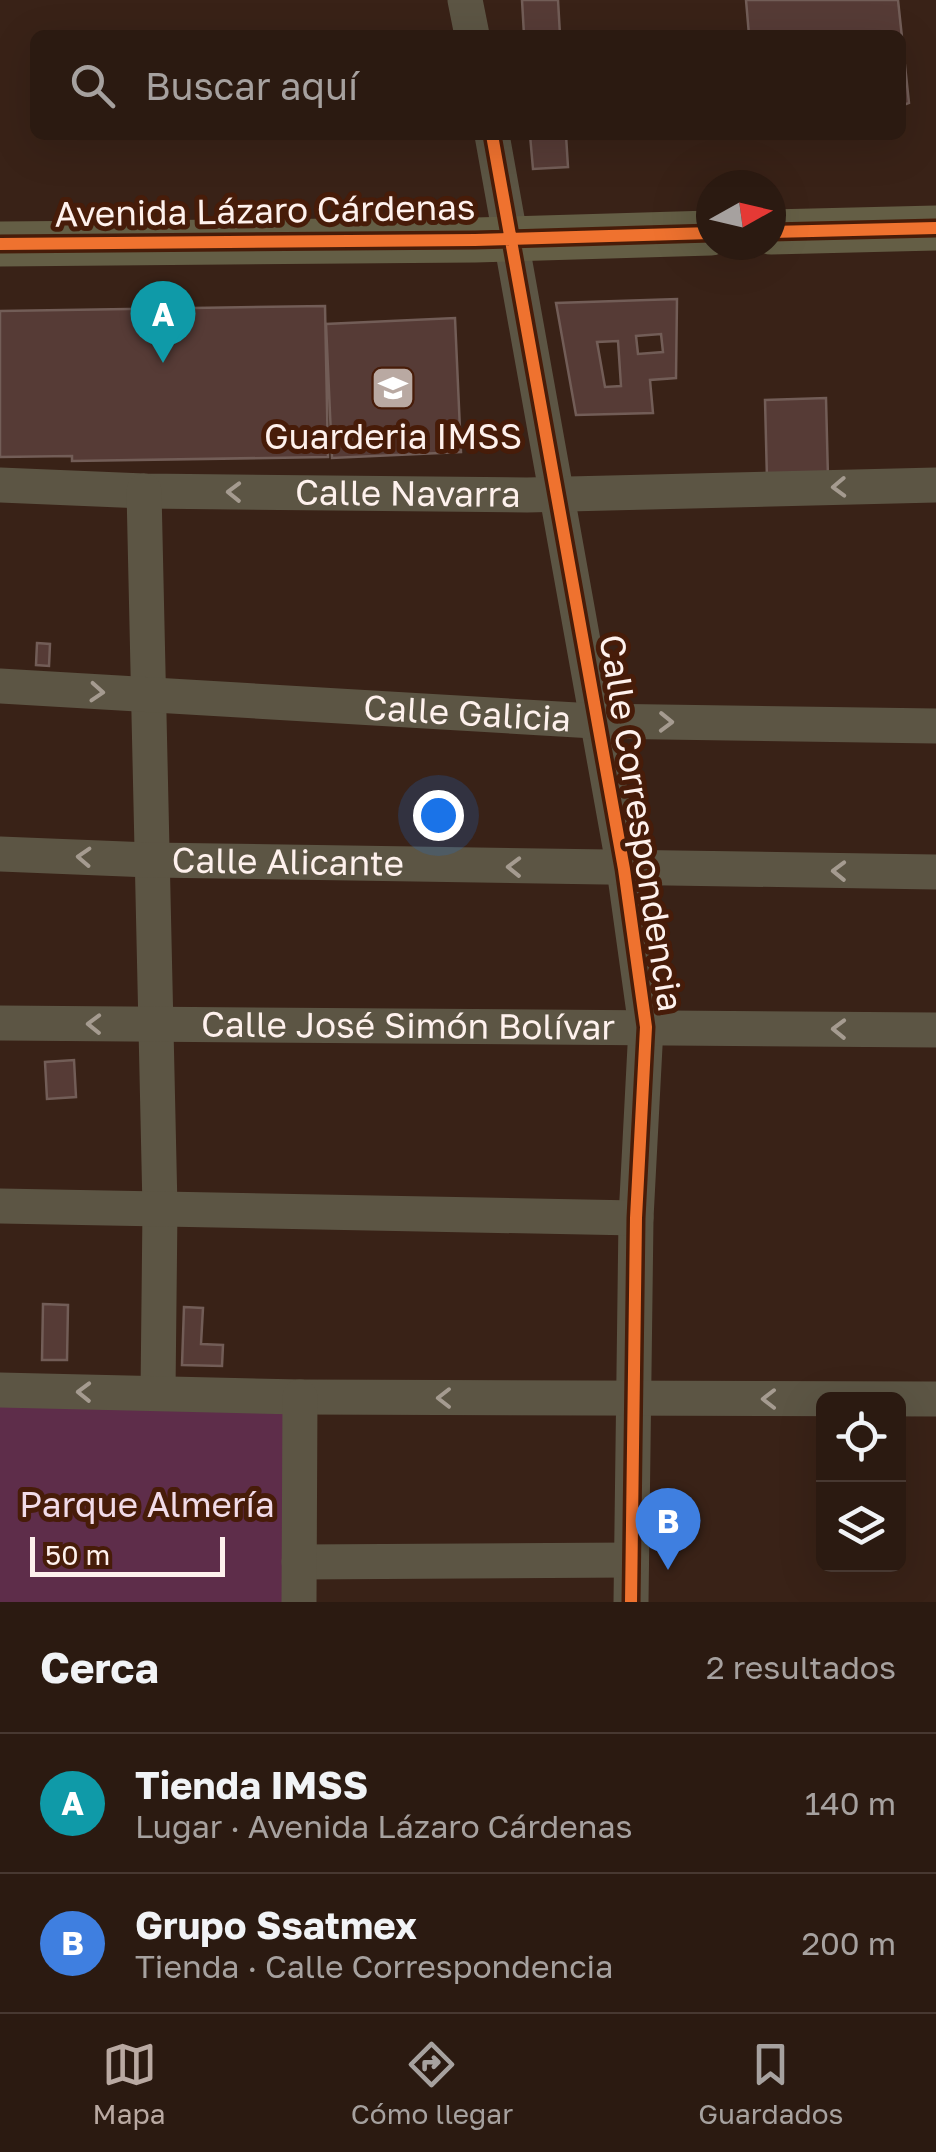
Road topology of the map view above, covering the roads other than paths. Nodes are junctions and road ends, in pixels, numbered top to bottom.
1 (465, 0) edge
2 (471, 30) edge
3 (493, 140) edge
4 (936, 228) edge
5 (786, 232) edge
6 (696, 233) edge
7 (512, 238) junction
8 (0, 244) edge
9 (0, 485) edge
10 (936, 485) edge
11 (144, 491) junction
12 (556, 495) junction
13 (0, 686) edge
14 (150, 696) junction
15 (594, 722) junction
16 (936, 726) edge
17 (0, 854) edge
18 (150, 860) junction
19 (624, 869) junction
20 (936, 872) edge
21 (0, 1022) edge
22 (155, 1026) junction
23 (646, 1027) junction
24 (936, 1030) edge
25 (0, 1206) edge
26 (160, 1208) junction
27 (636, 1218) junction
28 (0, 1390) edge
29 (158, 1394) junction
30 (300, 1397) junction
31 (635, 1399) junction
32 (936, 1399) edge
33 (631, 1560) junction
34 (299, 1562) junction
35 (299, 1602) edge
36 (632, 1602) edge

1 - 2 street
3 - 7 street, Calle Correspondencia
4 - 5 main road
6 - 7 main road, Avenida Lázaro Cárdenas
7 - 8 main road, Avenida Lázaro Cárdenas
7 - 12 street, Calle Correspondencia
9 - 11 street, Calle Navarra
10 -> 12 street, Calle Navarra
12 -> 11 street, Calle Navarra
11 - 14 street
12 - 15 street, Calle Correspondencia
13 -> 14 street, Calle Galicia
14 - 15 street, Calle Galicia
14 - 18 street
15 -> 16 street, Calle Galicia
15 - 19 street, Calle Correspondencia
18 -> 17 street, Calle Alicante
19 -> 18 street, Calle Alicante
18 - 22 street
20 -> 19 street, Calle Alicante
19 - 23 street, Calle Correspondencia
22 -> 21 street, Calle José Simón Bolívar
22 - 23 street, Calle José Simón Bolívar
22 - 26 street
24 -> 23 street, Calle José Simón Bolívar
23 - 27 street, Calle Correspondencia
25 - 26 street
26 - 27 street
26 - 29 street
27 - 31 street, Calle Correspondencia
29 -> 28 street
29 - 30 street
31 -> 30 street
30 - 34 street
32 -> 31 street
31 - 33 street, Calle Correspondencia
33 - 34 street
33 - 36 street, Calle Correspondencia
34 - 35 street

